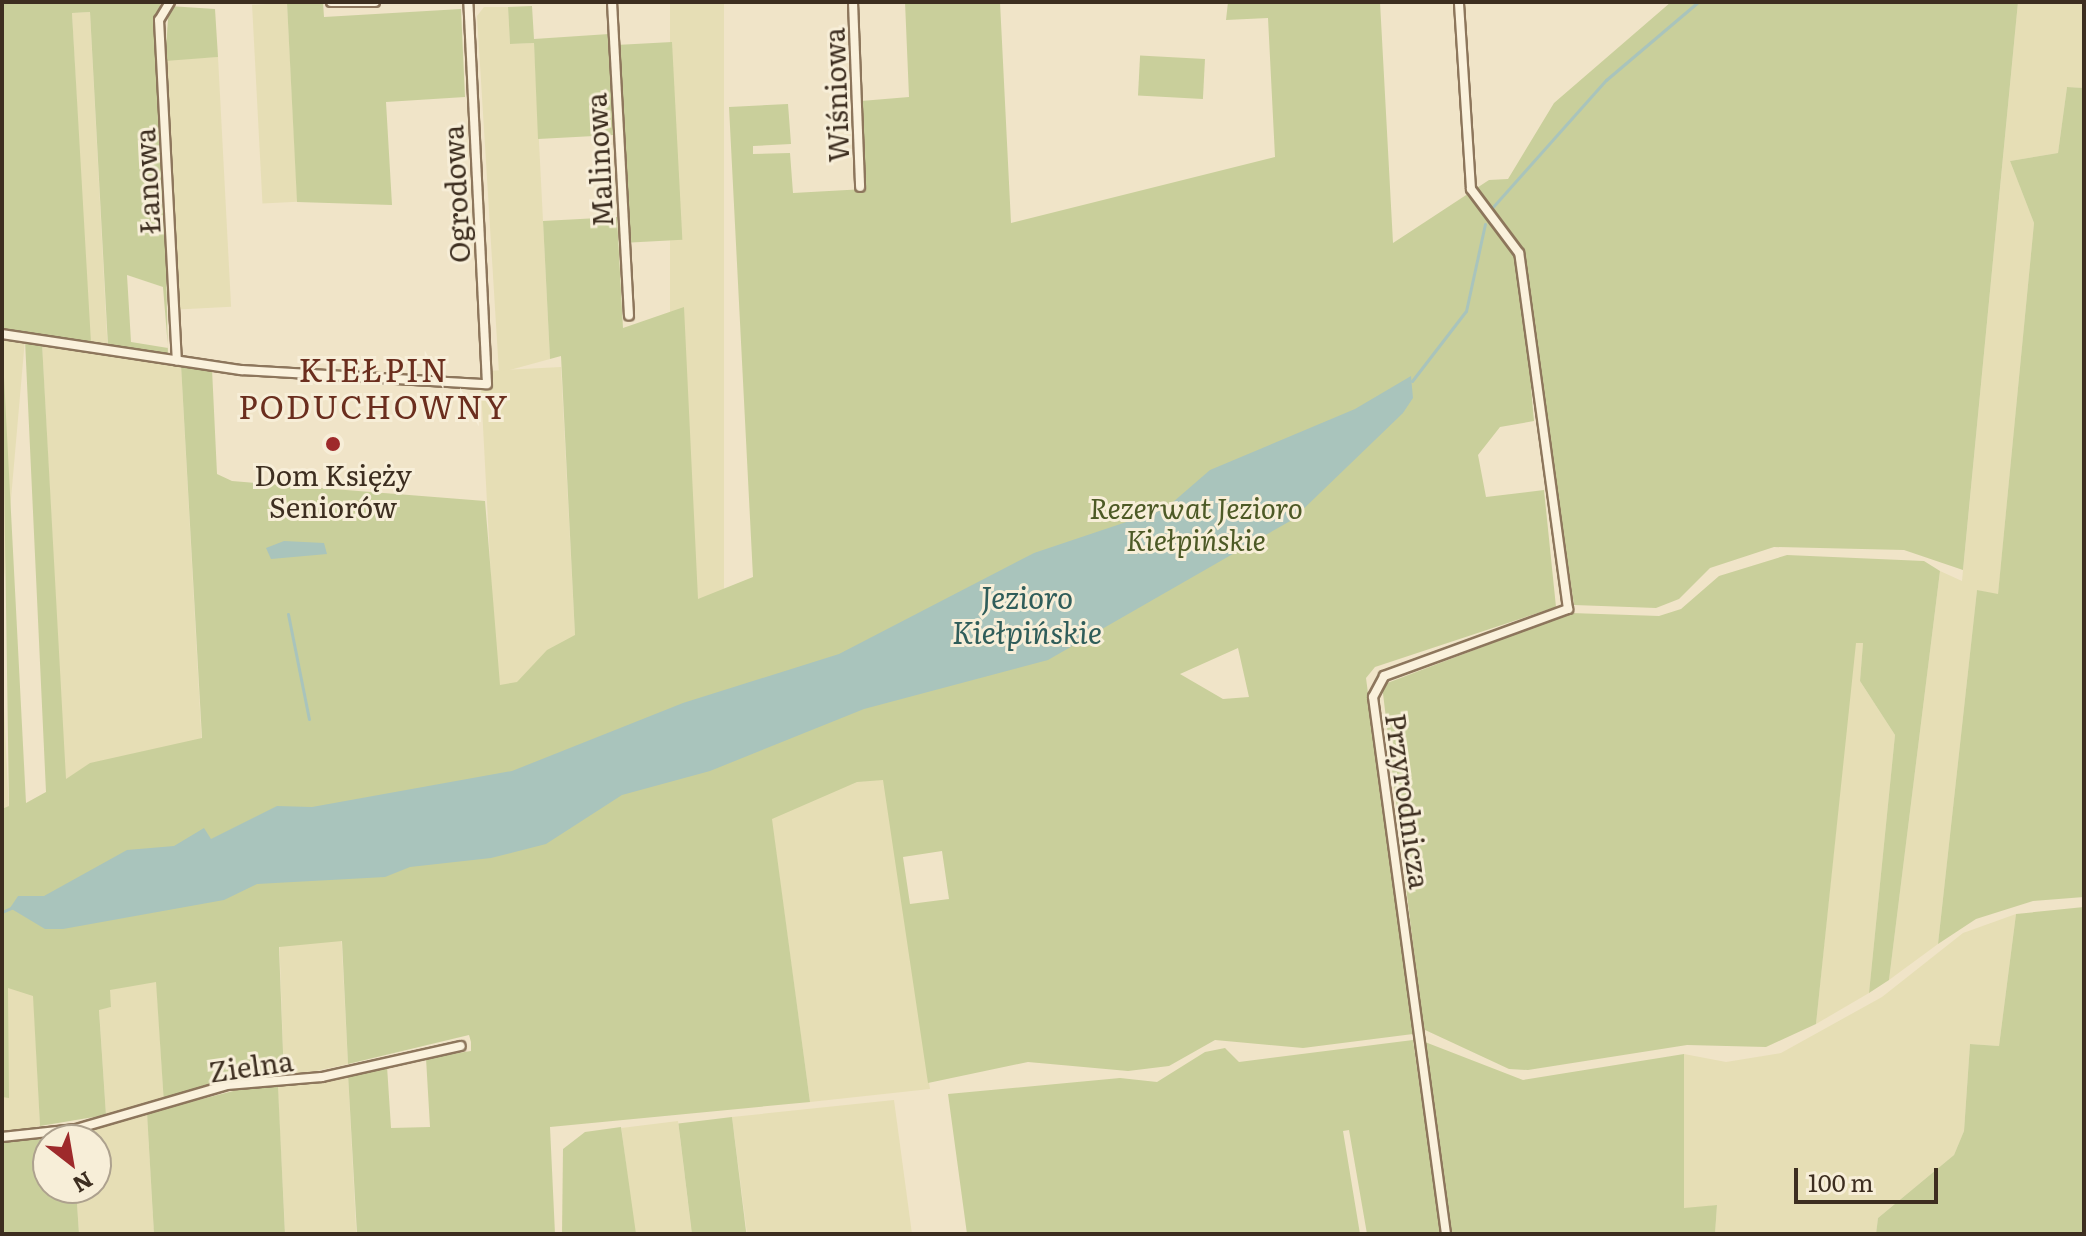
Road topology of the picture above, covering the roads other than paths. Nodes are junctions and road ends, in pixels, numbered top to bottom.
1 (170, 2) edge
2 (331, 2) edge
3 (375, 2) edge
4 (468, 2) edge
5 (612, 2) edge
6 (853, 2) edge
7 (1459, 2) edge
8 (860, 187) dead end
9 (629, 316) dead end
10 (2, 334) edge
11 (177, 361) junction
12 (461, 1046) dead end
13 (2, 1137) edge
14 (1446, 1234) edge

1 - 11 street, Łanowa
2 - 3 street
4 - 11 street, Ogrodowa
5 - 9 street, Malinowa
6 - 8 street, Wiśniowa
7 - 14 street, Przyrodnicza
10 - 11 street
12 - 13 street, Zielna

